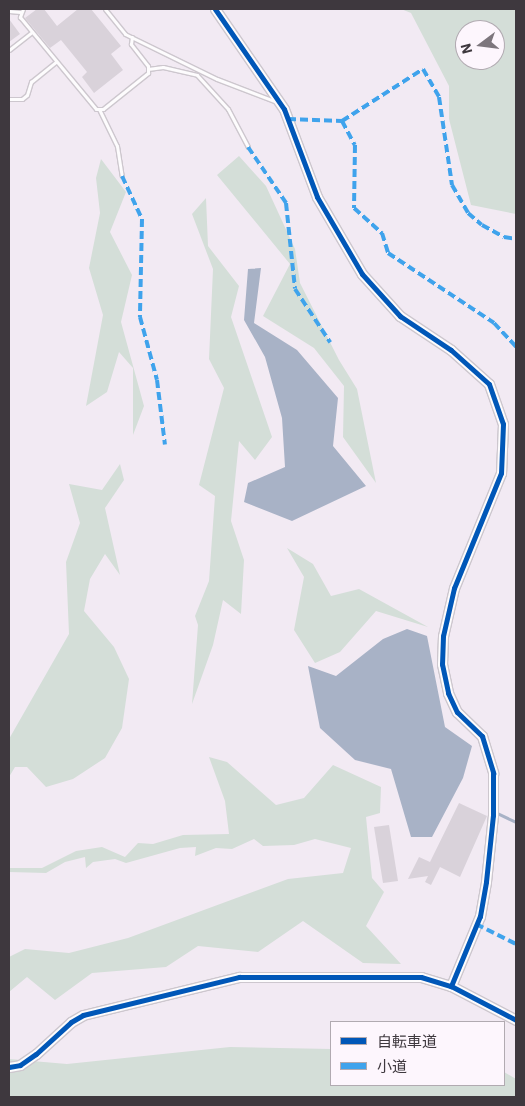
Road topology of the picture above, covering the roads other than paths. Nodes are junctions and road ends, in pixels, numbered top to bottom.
1 (23, 9) edge
2 (105, 9) edge
3 (214, 9) edge
4 (9, 11) edge
5 (20, 12) junction
6 (32, 32) junction
7 (132, 37) junction
8 (9, 50) edge
9 (56, 62) junction
10 (148, 69) junction
11 (9, 99) edge
12 (280, 103) junction
13 (99, 109) junction
14 (248, 147) dead end
15 (122, 176) dead end
16 (451, 986) junction
17 (516, 1020) edge
18 (9, 1067) edge

1 - 5 lane
2 - 7 lane
3 - 12 street
4 - 5 lane
5 - 6 lane
6 - 8 lane
6 - 9 lane
7 - 10 lane
7 - 12 lane
9 - 11 lane
9 - 13 lane
10 - 13 lane
10 - 14 lane
12 - 16 street
13 - 15 lane
16 - 17 street
16 - 18 street

